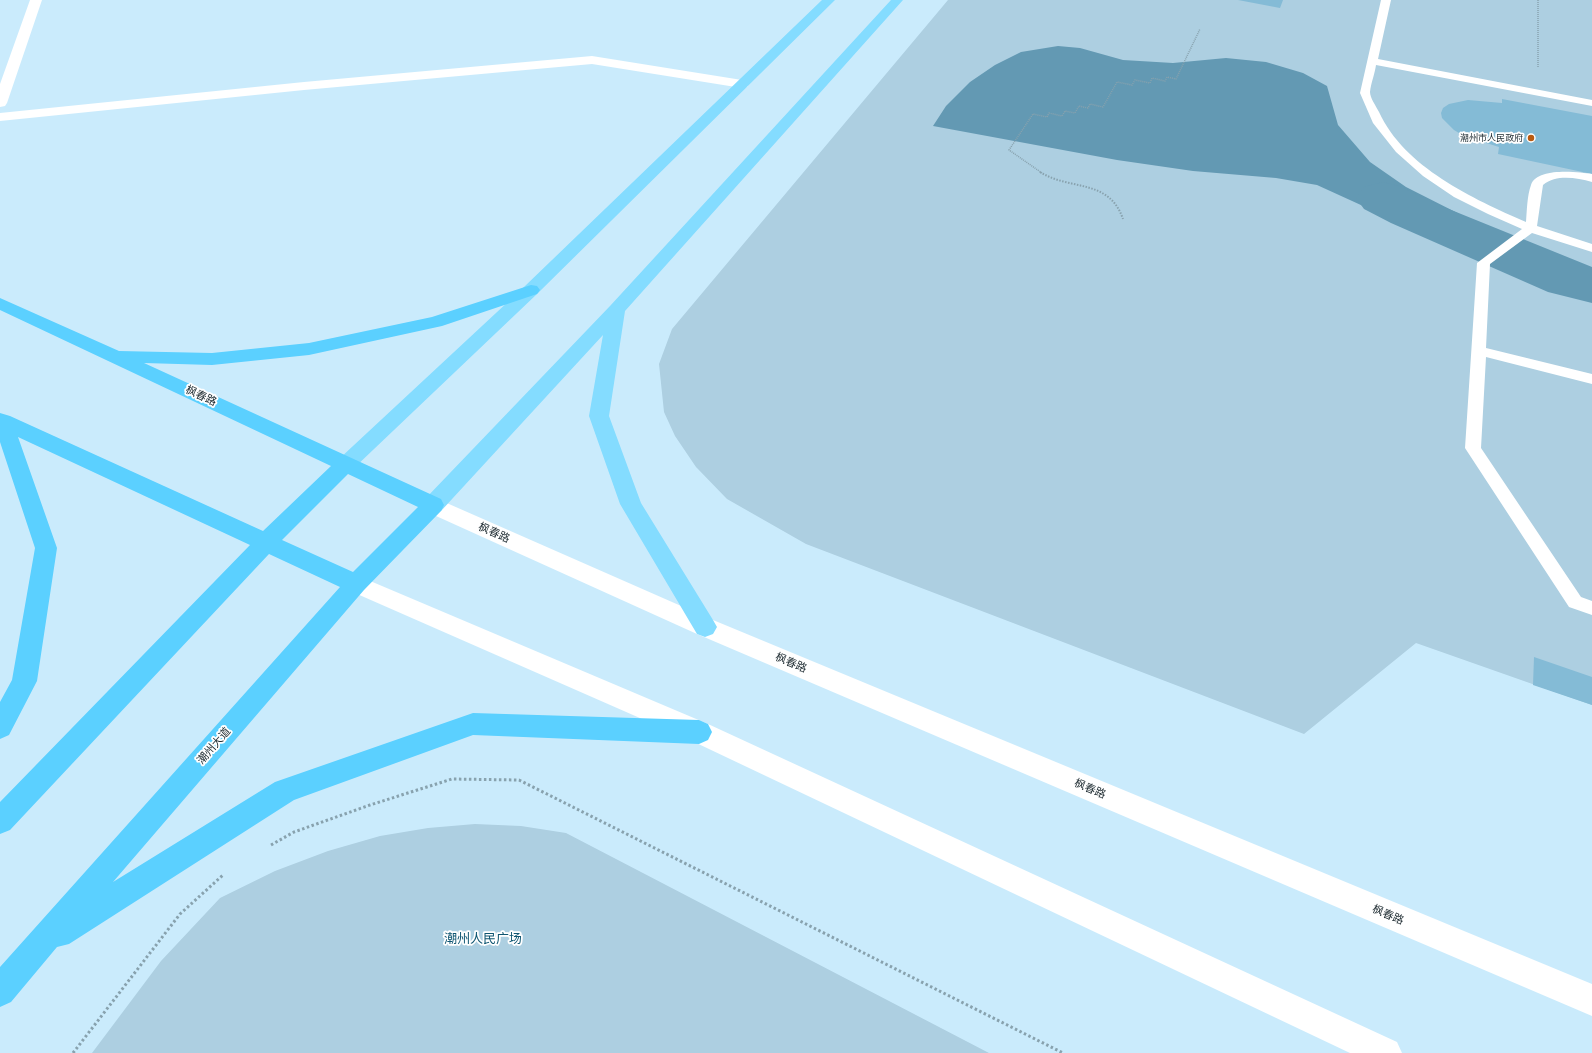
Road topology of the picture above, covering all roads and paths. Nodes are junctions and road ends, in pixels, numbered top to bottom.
1 (36, 0) edge
2 (829, 0) edge
3 (897, 0) edge
4 (1386, 0) edge
5 (1538, 0) edge
6 (1200, 29) dead end
7 (1372, 61) junction
8 (742, 84) junction
9 (1538, 93) junction
10 (0, 103) edge
11 (1592, 103) edge
12 (0, 117) edge
13 (1592, 178) edge
14 (1123, 219) dead end
15 (1530, 228) junction
16 (1592, 248) edge
17 (531, 290) junction
18 (0, 303) edge
19 (616, 310) junction
20 (1478, 351) junction
21 (114, 356) junction
22 (1592, 379) edge
23 (1, 420) edge
24 (346, 464) junction
25 (433, 505) junction
26 (265, 543) junction
27 (356, 584) junction
28 (1592, 608) edge
29 (705, 627) junction
30 (0, 727) edge
31 (699, 732) junction
32 (0, 821) edge
33 (267, 846) dead end
34 (228, 870) dead end
35 (37, 946) junction
36 (0, 992) edge
37 (1592, 1000) edge
38 (73, 1053) edge
39 (1063, 1053) edge
40 (1386, 1053) edge

1 - 10 main road
2 - 8 main road
3 - 19 main road
4 - 7 lane
5 - 9 path
6 - 14 path
7 - 9 lane
7 - 15 lane
8 - 12 main road
8 - 17 main road
9 - 11 lane
13 - 15 lane
15 - 16 lane
15 - 20 lane
17 - 21 highway
17 - 24 main road
18 - 21 highway, 枫春路
19 - 25 main road
19 - 29 main road
20 - 22 lane
20 - 28 lane
21 - 24 highway, 枫春路
23 - 26 highway
23 - 30 highway
24 - 25 highway, 枫春路
24 - 26 highway
25 - 27 highway, 潮州大道
25 - 29 main road, 枫春路
26 - 27 highway
26 - 32 highway
27 - 31 main road
27 - 35 highway, 潮州大道
29 - 37 main road, 枫春路
31 - 35 highway
31 - 40 main road
33 - 39 path
34 - 38 path
35 - 36 highway, 潮州大道

